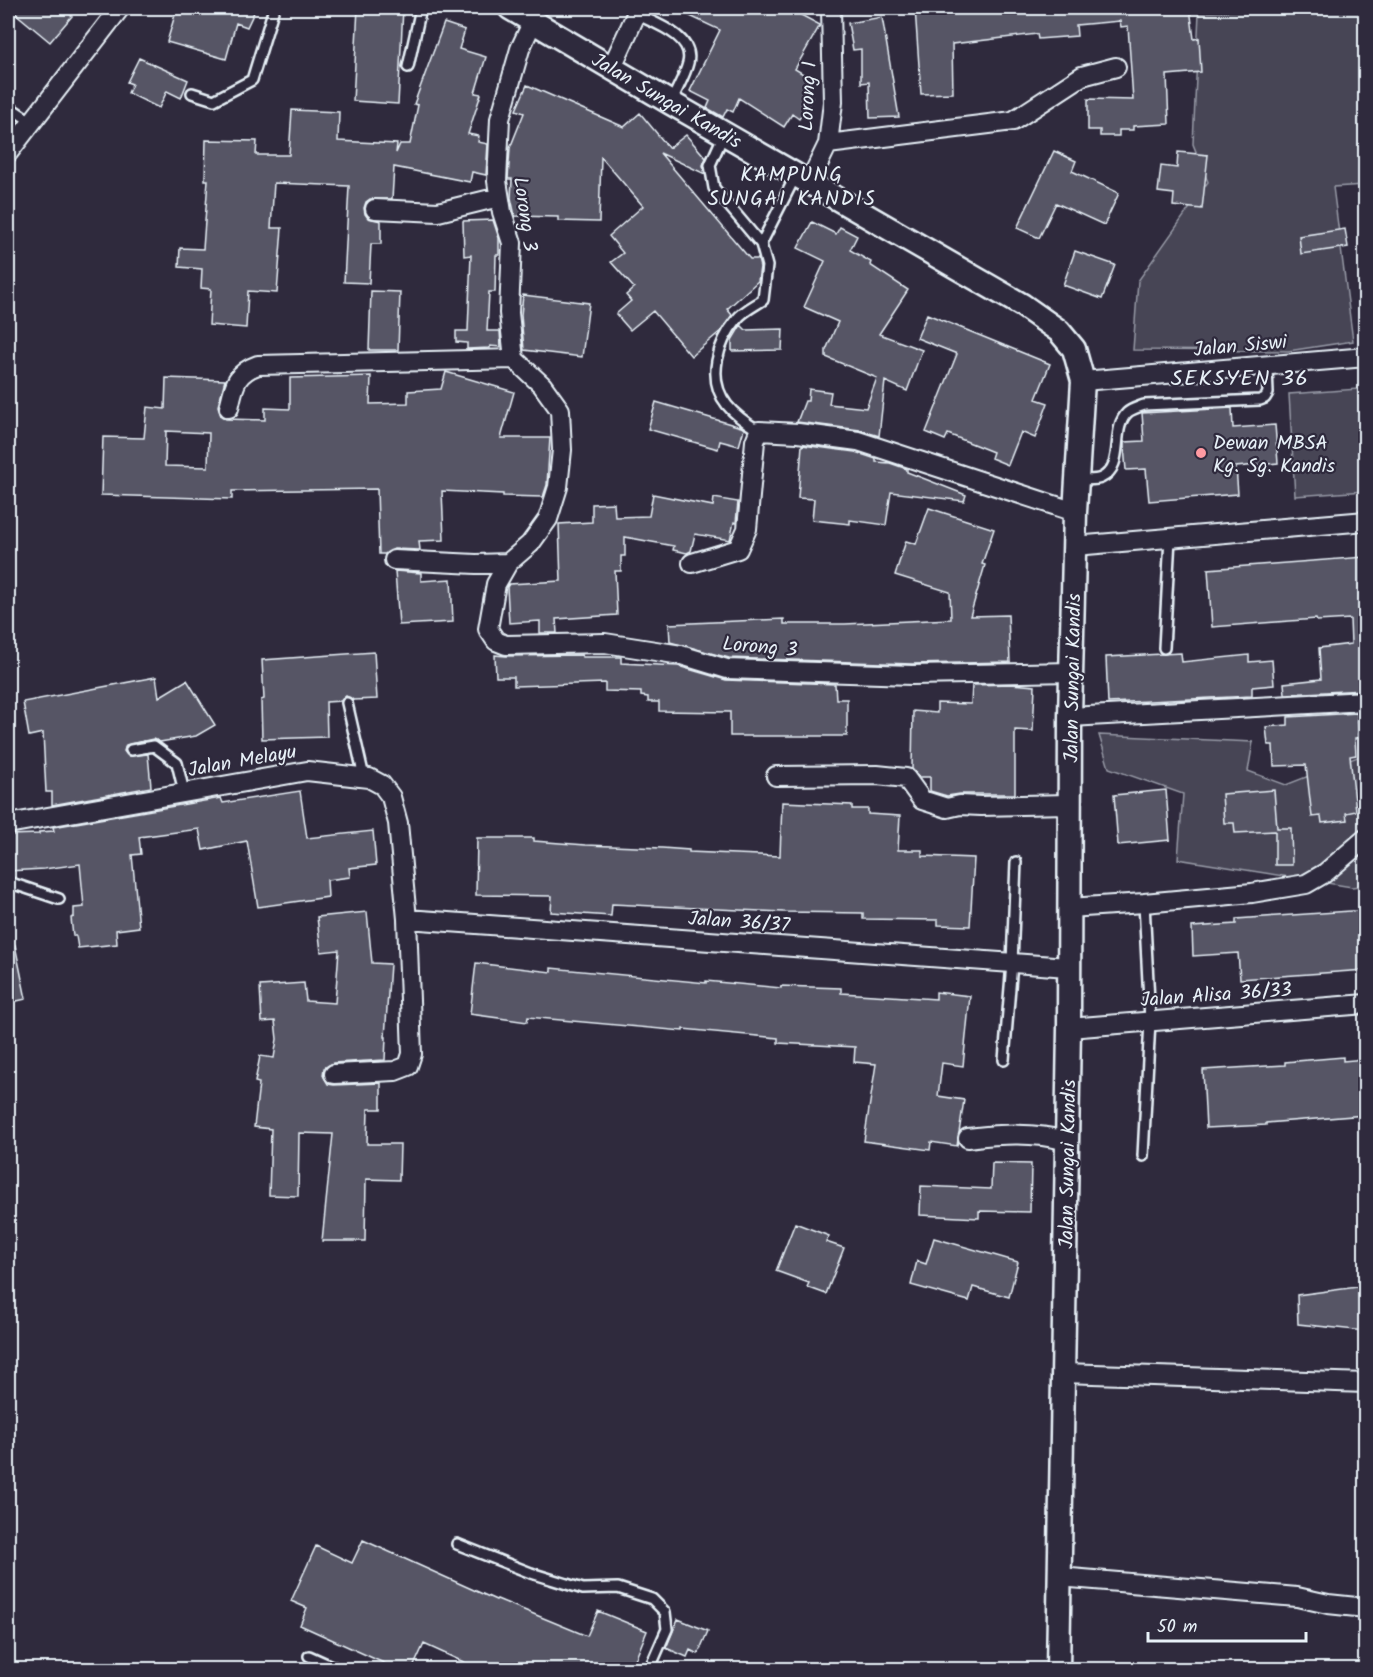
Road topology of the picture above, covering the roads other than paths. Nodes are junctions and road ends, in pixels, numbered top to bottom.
1 (120, 8) edge
2 (274, 8) edge
3 (421, 8) edge
4 (510, 8) edge
5 (831, 8) edge
6 (637, 11) edge
7 (533, 21) junction
8 (408, 67) dead end
9 (1116, 67) dead end
10 (611, 69) junction
11 (192, 93) dead end
12 (671, 103) junction
13 (8, 106) edge
14 (32, 122) junction
15 (724, 134) junction
16 (828, 144) junction
17 (8, 153) edge
18 (802, 179) junction
19 (500, 198) junction
20 (375, 209) dead end
21 (761, 244) junction
22 (1365, 357) edge
23 (514, 359) junction
24 (1267, 366) junction
25 (1083, 381) junction
26 (229, 408) dead end
27 (759, 431) junction
28 (1077, 480) junction
29 (1075, 512) junction
30 (1365, 521) edge
31 (1170, 538) junction
32 (1075, 546) junction
33 (394, 560) dead end
34 (508, 563) junction
35 (692, 563) dead end
36 (1164, 648) dead end
37 (1072, 672) junction
38 (1365, 701) edge
39 (347, 703) dead end
40 (1070, 717) junction
41 (131, 750) dead end
42 (776, 776) dead end
43 (364, 777) junction
44 (184, 792) junction
45 (1069, 804) junction
46 (8, 824) edge
47 (1365, 838) edge
48 (1016, 862) dead end
49 (8, 882) edge
50 (59, 899) dead end
51 (1144, 903) junction
52 (1069, 908) junction
53 (407, 919) junction
54 (1012, 963) junction
55 (1068, 967) junction
56 (1365, 1004) edge
57 (1150, 1021) junction
58 (1069, 1028) junction
59 (1004, 1060) dead end
60 (334, 1074) dead end
61 (968, 1138) dead end
62 (1067, 1141) junction
63 (1143, 1156) dead end
64 (1063, 1373) junction
65 (1365, 1383) edge
66 (457, 1544) dead end
67 (1059, 1576) junction
68 (1365, 1608) edge
69 (309, 1656) dead end
70 (340, 1670) edge
71 (649, 1670) edge
72 (1058, 1670) edge

1 - 14 street
2 - 11 lane
3 - 8 lane
4 - 7 street, Jalan Sungai Kandis
5 - 16 street, Lorong 1
6 - 10 street
6 - 12 lane
7 - 10 street, Jalan Sungai Kandis
7 - 19 street, Lorong 3
9 - 16 street
10 - 12 street, Jalan Sungai Kandis
12 - 15 street, Jalan Sungai Kandis
13 - 14 lane
14 - 17 street
15 - 18 street, Jalan Sungai Kandis
15 - 21 lane
16 - 18 street, Lorong 1
18 - 21 lane
18 - 25 street, Jalan Sungai Kandis
19 - 20 street
19 - 23 street, Lorong 3
21 - 27 lane
22 - 24 street, Jalan Siswi
23 - 26 street
23 - 34 street, Lorong 3
24 - 25 street, Jalan Siswi
24 - 28 lane
25 - 28 street, Jalan Sungai Kandis
27 - 29 street
27 - 35 street
28 - 29 street, Jalan Sungai Kandis
29 - 32 street, Jalan Sungai Kandis
30 - 31 street
31 - 32 street
31 - 36 lane
32 - 37 street, Jalan Sungai Kandis
33 - 34 street
34 - 37 street, Lorong 3
37 - 40 street, Jalan Sungai Kandis
38 - 40 street
39 - 43 lane
40 - 45 street, Jalan Sungai Kandis
41 - 44 lane
42 - 45 street
43 - 44 street, Jalan Melayu
43 - 53 street, Jalan Melayu
44 - 46 street, Jalan Melayu
45 - 52 street, Jalan Sungai Kandis
47 - 51 street
48 - 54 lane
49 - 50 lane
51 - 52 street
51 - 57 lane
52 - 55 street, Jalan Sungai Kandis
53 - 54 street, Jalan 36/37
53 - 60 street, Jalan Melayu
54 - 55 street, Jalan 36/37
54 - 59 lane
55 - 58 street, Jalan Sungai Kandis
56 - 57 street, Jalan Alisa 36/33
57 - 58 street, Jalan Alisa 36/33
57 - 63 lane
58 - 62 street, Jalan Sungai Kandis
61 - 62 street
62 - 64 street, Jalan Sungai Kandis
64 - 65 street
64 - 67 street, Jalan Sungai Kandis
66 - 71 lane
67 - 68 street
67 - 72 street, Jalan Sungai Kandis
69 - 70 lane

